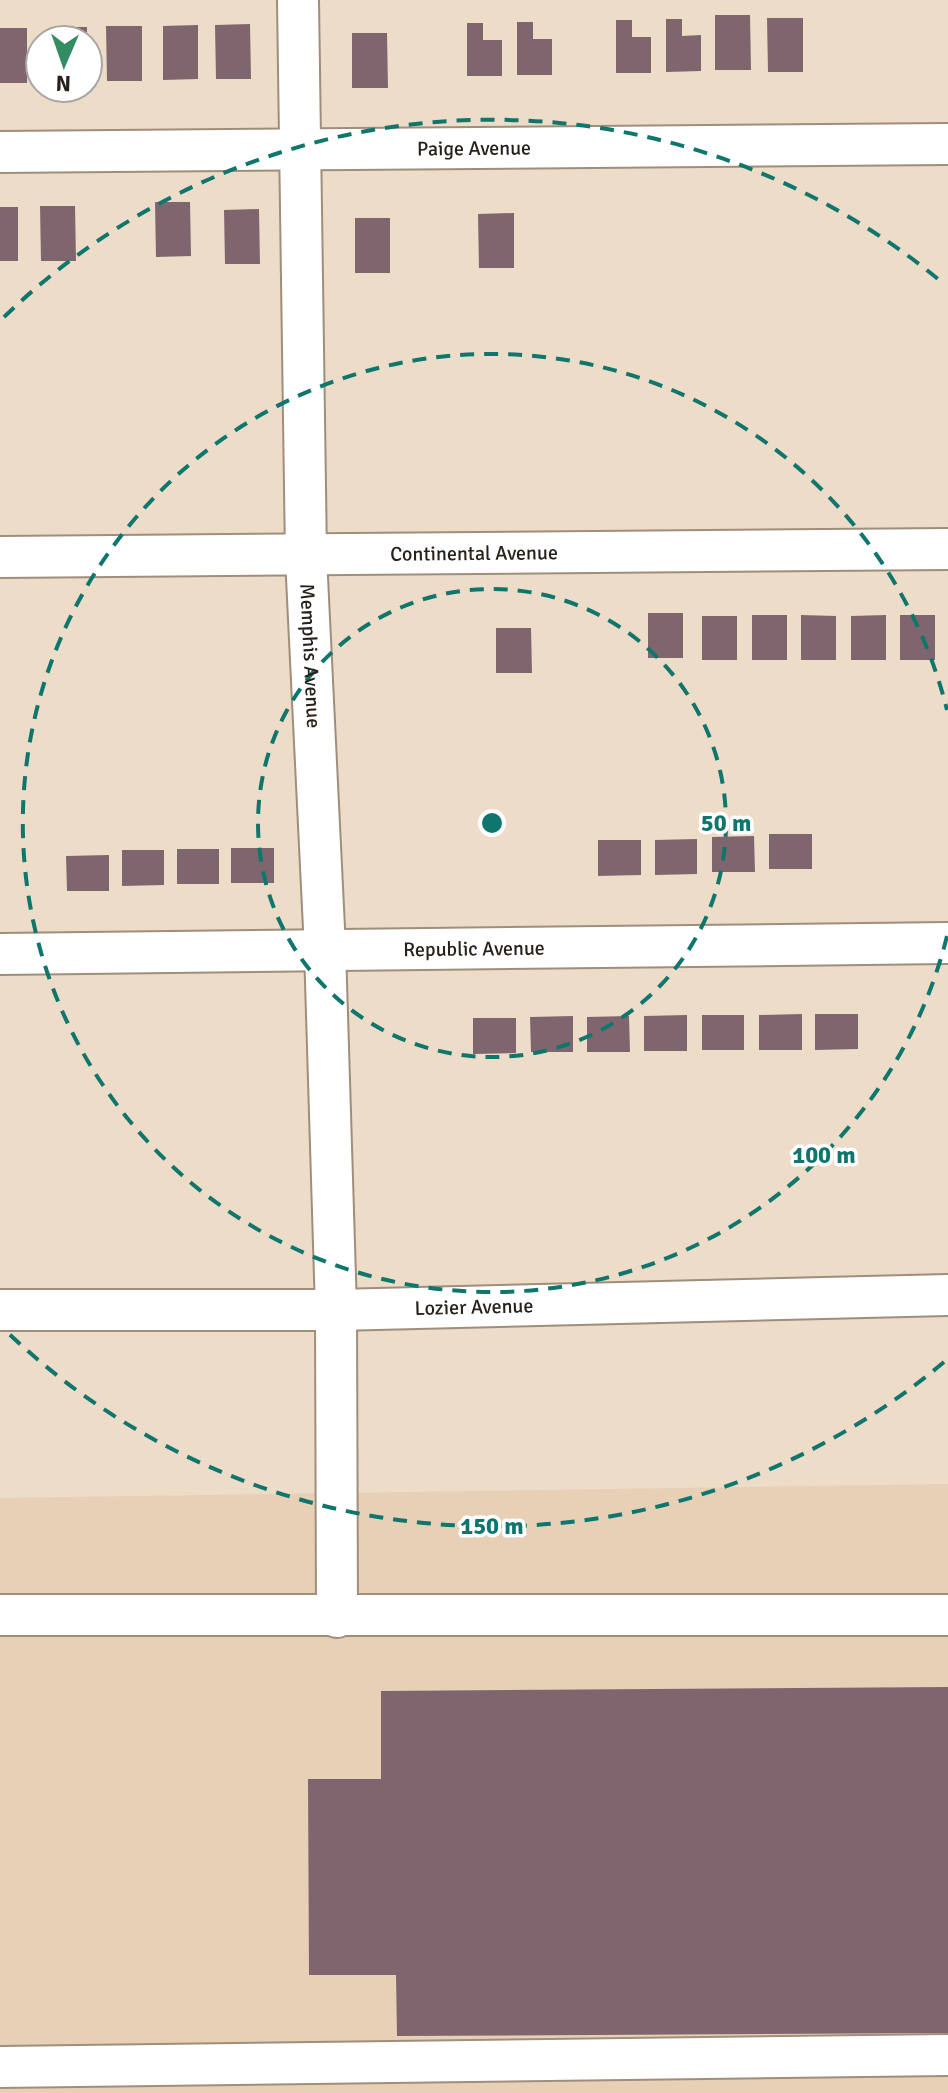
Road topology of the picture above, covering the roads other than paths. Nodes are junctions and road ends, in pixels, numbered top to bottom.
1 (298, 0) edge
2 (948, 144) edge
3 (300, 151) junction
4 (0, 152) edge
5 (948, 549) edge
6 (0, 557) edge
7 (306, 557) junction
8 (948, 943) edge
9 (325, 949) junction
10 (0, 954) edge
11 (948, 1295) edge
12 (0, 1310) edge
13 (336, 1310) junction
14 (0, 1615) edge
15 (948, 1615) edge
16 (337, 1617) junction
17 (948, 2055) edge
18 (0, 2067) edge

1 - 3 street, Memphis Avenue
2 - 3 street, Paige Avenue
3 - 4 street, Paige Avenue
3 - 7 street, Memphis Avenue
5 - 7 street, Continental Avenue
6 - 7 street, Continental Avenue
7 - 9 street, Memphis Avenue
8 - 9 street, Republic Avenue
9 - 10 street, Republic Avenue
9 - 13 street, Memphis Avenue
11 - 13 street, Lozier Avenue
12 - 13 street, Lozier Avenue
13 - 16 street, Memphis Avenue
14 - 16 street
15 - 16 street
17 - 18 street

